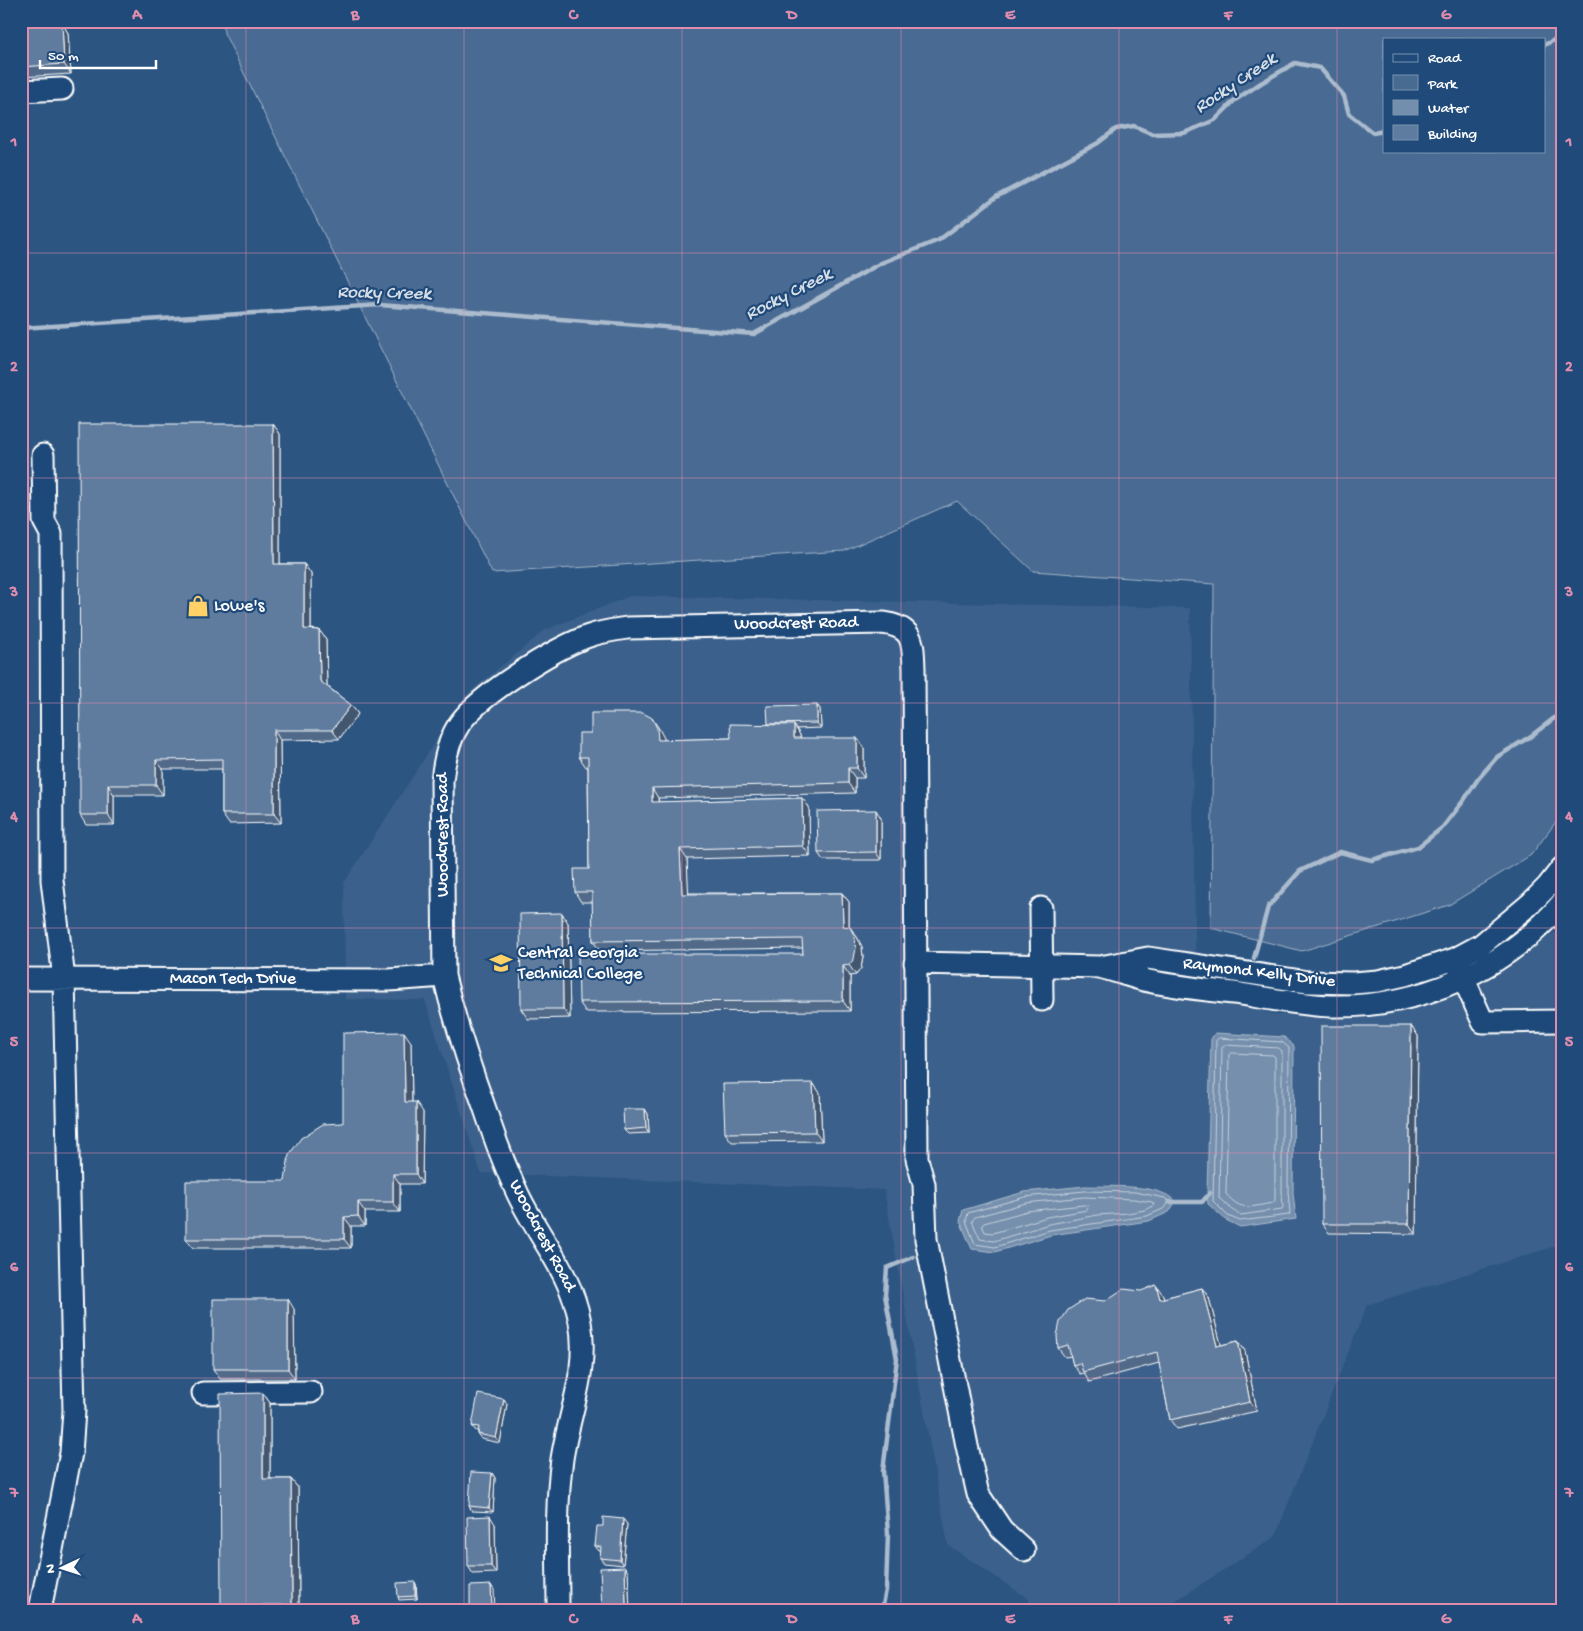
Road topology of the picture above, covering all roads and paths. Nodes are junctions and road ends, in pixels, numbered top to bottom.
1 (62, 89) dead end
2 (21, 91) edge
3 (43, 455) dead end
4 (1562, 868) edge
5 (1562, 903) edge
6 (1041, 908) dead end
7 (1454, 959) junction
8 (915, 962) junction
9 (1042, 965) junction
10 (1100, 967) junction
11 (444, 976) junction
12 (21, 979) edge
13 (64, 979) junction
14 (1463, 979) junction
15 (1042, 1000) dead end
16 (1562, 1022) edge
17 (311, 1392) dead end
18 (203, 1393) dead end
19 (1024, 1550) dead end
20 (40, 1610) edge
21 (558, 1610) edge

1 - 2 street
3 - 13 street
4 - 7 street, Raymond Kelly Drive
5 - 14 street, Raymond Kelly Drive
6 - 9 street
7 - 10 street, Raymond Kelly Drive
7 - 14 street
8 - 9 street, Raymond Kelly Drive
8 - 11 street, Woodcrest Road
8 - 19 street
9 - 10 street, Raymond Kelly Drive
9 - 15 street
10 - 14 street, Raymond Kelly Drive
11 - 13 street, Macon Tech Drive
11 - 21 street, Woodcrest Road
12 - 13 street, Macon Tech Drive
13 - 20 street
14 - 16 street
17 - 18 street

